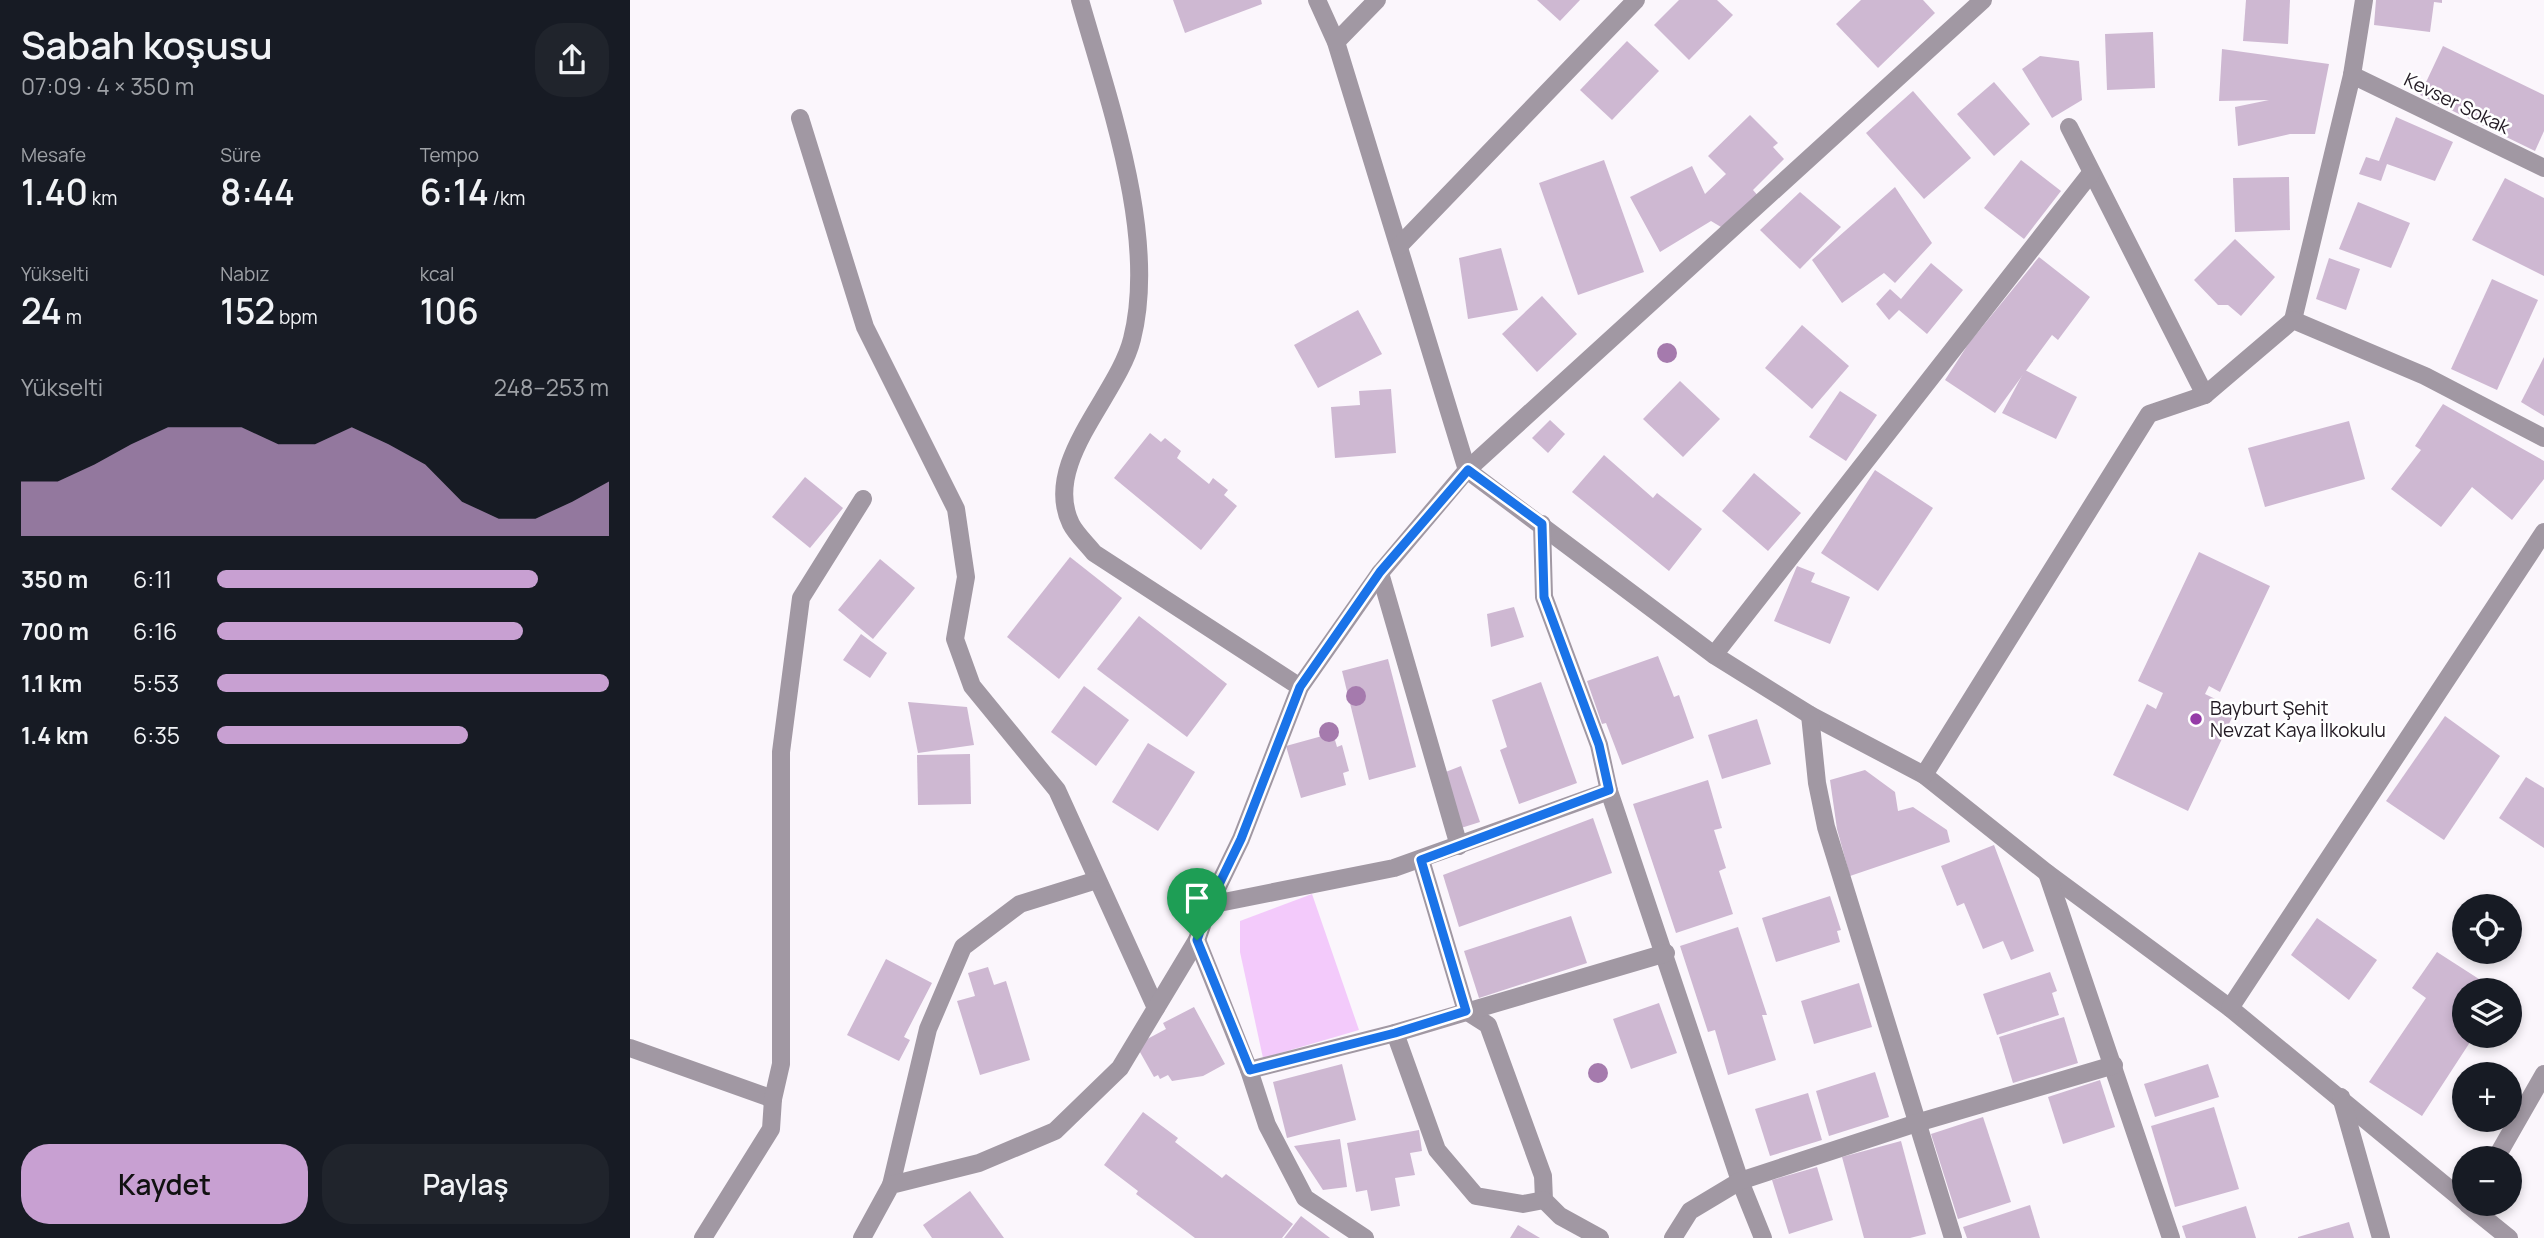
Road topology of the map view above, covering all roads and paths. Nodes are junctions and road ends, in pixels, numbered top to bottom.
1 (1080, 0) edge
2 (1317, 0) edge
3 (1377, 0) edge
4 (1636, 0) edge
5 (1983, 0) edge
6 (2364, 0) edge
7 (1336, 42) junction
8 (2352, 75) junction
9 (800, 118) dead end
10 (2069, 127) dead end
11 (2544, 169) edge
12 (2091, 173) junction
13 (1399, 246) junction
14 (2293, 320) junction
15 (2205, 395) junction
16 (2544, 438) edge
17 (1468, 470) junction
18 (863, 499) dead end
19 (1542, 524) junction
20 (2544, 532) edge
21 (1380, 572) junction
22 (1714, 655) junction
23 (1300, 687) junction
24 (1811, 715) junction
25 (1924, 775) junction
26 (1609, 790) junction
27 (1459, 846) junction
28 (1421, 860) junction
29 (2047, 873) junction
30 (1097, 880) junction
31 (1209, 905) junction
32 (1197, 940) junction
33 (1666, 953) junction
34 (1156, 1008) junction
35 (2231, 1008) junction
36 (1466, 1011) junction
37 (1395, 1033) junction
38 (630, 1048) edge
39 (2114, 1065) junction
40 (1250, 1070) junction
41 (2544, 1074) edge
42 (2341, 1097) junction
43 (772, 1099) junction
44 (1920, 1122) junction
45 (2503, 1146) edge
46 (1740, 1181) junction
47 (891, 1185) junction
48 (2452, 1191) edge
49 (1544, 1200) junction
50 (2482, 1216) edge
51 (703, 1238) edge
52 (862, 1238) edge
53 (1365, 1238) edge
54 (1600, 1238) edge
55 (1672, 1238) edge
56 (1763, 1238) edge
57 (1954, 1238) edge
58 (2171, 1238) edge
59 (2381, 1238) edge
60 (2509, 1238) edge

1 - 23 street
2 - 7 street
3 - 7 street
4 - 13 street
5 - 17 street
6 - 8 street
7 - 13 street
8 - 11 street, Kevser Sokak
8 - 14 street
9 - 30 street
10 - 12 street
12 - 15 street
12 - 22 street
13 - 17 street
14 - 15 street
14 - 16 street
15 - 25 street
17 - 19 street
17 - 21 street
18 - 43 street
19 - 22 street
19 - 26 street
20 - 35 street
21 - 23 street
21 - 27 street
22 - 24 street
23 - 31 street
24 - 25 street
24 - 44 street
25 - 29 street
26 - 27 street
26 - 33 street
27 - 28 street
28 - 31 street
28 - 36 street
29 - 35 street
29 - 39 street
30 - 34 street
30 - 47 street
31 - 32 street
32 - 34 street
32 - 40 street
33 - 36 street
33 - 46 street
34 - 47 street
35 - 42 street
36 - 37 street
36 - 49 street
37 - 40 street
37 - 49 street
38 - 43 street
39 - 44 street
39 - 58 street
40 - 53 street
41 - 45 street
42 - 48 street
42 - 59 street
43 - 51 street
44 - 46 street
44 - 57 street
46 - 55 street
46 - 56 street
47 - 52 street
49 - 54 street
50 - 60 street

